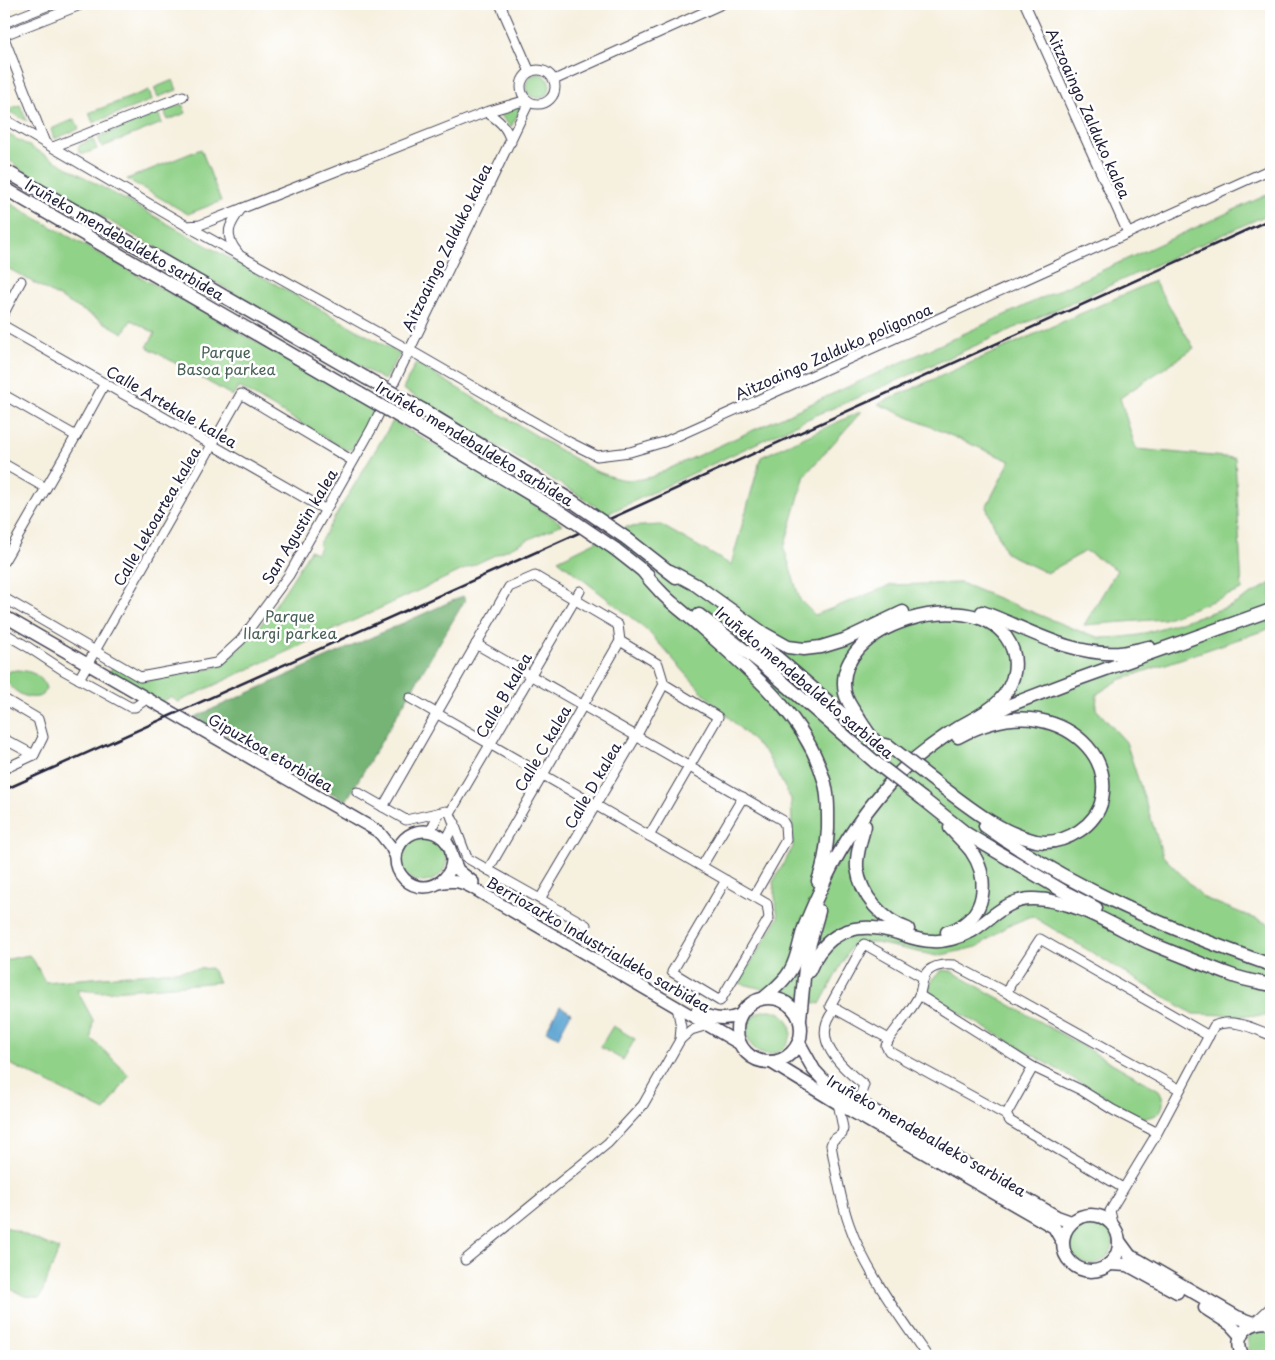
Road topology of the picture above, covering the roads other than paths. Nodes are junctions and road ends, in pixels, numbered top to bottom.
1 (52, 4) edge
2 (83, 4) edge
3 (500, 4) edge
4 (722, 4) edge
5 (1025, 4) edge
6 (4, 23) edge
7 (4, 37) edge
8 (530, 72) junction
9 (554, 80) junction
10 (183, 96) dead end
11 (528, 101) junction
12 (486, 112) junction
13 (4, 119) edge
14 (44, 142) junction
15 (511, 142) junction
16 (53, 147) junction
17 (4, 165) edge
18 (1271, 168) edge
19 (4, 170) edge
20 (30, 185) junction
21 (4, 188) edge
22 (4, 193) edge
23 (242, 208) junction
24 (187, 226) junction
25 (1128, 233) junction
26 (82, 234) junction
27 (241, 256) junction
28 (21, 281) dead end
29 (4, 313) edge
30 (4, 326) edge
31 (411, 350) junction
32 (105, 383) junction
33 (4, 395) edge
34 (76, 436) junction
35 (212, 444) junction
36 (353, 461) junction
37 (4, 464) edge
38 (46, 488) junction
39 (326, 510) junction
40 (4, 561) edge
41 (642, 570) junction
42 (670, 571) junction
43 (577, 595) junction
44 (4, 598) edge
45 (1271, 605) edge
46 (1271, 610) edge
47 (4, 616) edge
48 (4, 633) edge
49 (620, 641) junction
50 (476, 644) junction
51 (1161, 645) junction
52 (94, 651) junction
53 (87, 664) junction
54 (530, 675) junction
55 (79, 679) junction
56 (664, 684) junction
57 (148, 698) junction
58 (410, 698) dead end
59 (4, 700) edge
60 (582, 705) junction
61 (436, 714) junction
62 (980, 715) junction
63 (636, 735) junction
64 (4, 739) edge
65 (490, 744) junction
66 (884, 746) junction
67 (940, 746) junction
68 (34, 755) junction
69 (689, 766) junction
70 (4, 769) edge
71 (542, 774) junction
72 (936, 786) junction
73 (358, 792) dead end
74 (744, 797) junction
75 (923, 799) junction
76 (596, 805) junction
77 (383, 807) junction
78 (440, 813) junction
79 (450, 813) junction
80 (455, 822) junction
81 (865, 826) junction
82 (379, 832) junction
83 (430, 832) junction
84 (408, 836) junction
85 (649, 836) junction
86 (445, 842) junction
87 (451, 854) junction
88 (396, 857) junction
89 (702, 866) junction
90 (488, 870) junction
91 (726, 880) junction
92 (439, 882) junction
93 (754, 896) junction
94 (540, 899) junction
95 (586, 925) dead end
96 (804, 927) junction
97 (1271, 965) edge
98 (924, 978) junction
99 (803, 984) junction
100 (1271, 984) edge
101 (1007, 992) junction
102 (919, 995) junction
103 (764, 998) junction
104 (677, 1007) junction
105 (836, 1008) junction
106 (740, 1015) junction
107 (800, 1019) junction
108 (708, 1025) junction
109 (1271, 1035) edge
110 (1209, 1036) junction
111 (889, 1039) junction
112 (680, 1040) junction
113 (799, 1043) junction
114 (740, 1044) junction
115 (771, 1062) junction
116 (1033, 1067) junction
117 (1179, 1089) junction
118 (858, 1102) junction
119 (838, 1103) junction
120 (1006, 1115) junction
121 (1156, 1135) junction
122 (1123, 1188) junction
123 (1071, 1222) junction
124 (1114, 1227) junction
125 (1062, 1241) junction
126 (1119, 1241) junction
127 (464, 1260) dead end
128 (1109, 1264) junction
129 (1271, 1307) edge
130 (1254, 1323) junction
131 (1271, 1323) edge
132 (1241, 1336) junction
133 (1242, 1355) edge
134 (926, 1356) edge

1 - 6 street
2 - 7 street
3 - 8 street
4 - 9 street
5 - 25 street, Aitzoaingo Zalduko kalea
7 - 14 street
8 - 9 street
8 - 11 street
9 - 11 street
10 - 16 street
11 - 12 street
11 - 15 street, Aitzoaingo Zalduko kalea
12 - 15 street
12 - 23 street
13 - 14 street, Aitzoaingo Zalduko kalea
14 - 16 street, Aitzoaingo Zalduko kalea
15 - 31 street, Aitzoaingo Zalduko kalea
16 - 24 street, Aitzoaingo Zalduko kalea
17 - 20 highway
18 - 25 street, Aitzoaingo Zalduko poligonoa
19 - 20 highway, Iruñeko mendebaldeko sarbidea
20 - 42 highway, Iruñeko mendebaldeko sarbidea, bridge
21 - 26 highway, Iruñeko mendebaldeko sarbidea
22 - 26 highway
23 - 24 street
23 - 27 street
24 - 27 street, Aitzoaingo Zalduko kalea
25 - 31 street, Aitzoaingo Zalduko poligonoa
26 - 41 highway, Iruñeko mendebaldeko sarbidea, bridge
27 - 31 street, Aitzoaingo Zalduko kalea
28 - 29 street
30 - 32 street, Calle Artekale kalea
31 - 36 street, San Agustin kalea
32 - 34 street
32 - 35 street, Calle Artekale kalea
33 - 34 street
34 - 38 street
35 - 36 street, Calle Lekoartea kalea
35 - 39 street, Calle Artekale kalea
35 - 52 street, Calle Lekoartea kalea
36 - 39 street, San Agustin kalea
37 - 38 street
38 - 40 street
39 - 52 street, San Agustin kalea
41 - 75 highway, Iruñeko mendebaldeko sarbidea, bridge
41 - 96 highway
42 - 51 highway
42 - 66 highway, Iruñeko mendebaldeko sarbidea
43 - 49 street
43 - 50 street
43 - 54 street, Calle B kalea
44 - 52 street
45 - 51 highway
46 - 67 highway
47 - 53 main road, Gipuzkoa etorbidea
48 - 55 street
49 - 56 street
49 - 60 street, Calle C kalea
50 - 54 street
50 - 61 street
51 - 62 highway
52 - 53 street
53 - 55 street
53 - 57 main road, Gipuzkoa etorbidea
54 - 60 street
54 - 65 street, Calle B kalea
55 - 57 street
56 - 63 street, Calle D kalea
56 - 69 street
57 - 82 main road, Gipuzkoa etorbidea
58 - 61 street
59 - 68 street
60 - 63 street
60 - 71 street, Calle C kalea
61 - 65 street
61 - 77 street
62 - 66 highway
62 - 96 highway, Iruñeko mendebaldeko sarbidea
63 - 69 street
63 - 76 street, Calle D kalea
64 - 68 street
65 - 71 street
65 - 79 street, Calle B kalea
66 - 72 highway, bridge
67 - 72 highway
67 - 81 highway
68 - 70 street
69 - 74 street
69 - 85 street
71 - 76 street
71 - 90 street, Calle C kalea
72 - 97 highway
73 - 77 street
74 - 89 street
74 - 93 street
75 - 81 highway
75 - 100 highway
76 - 85 street
76 - 94 street, Calle D kalea
77 - 78 street
78 - 79 street
78 - 83 street
79 - 80 street
80 - 86 street
80 - 90 street
81 - 99 highway
82 - 84 main road, Gipuzkoa etorbidea
82 - 88 main road, Gipuzkoa etorbidea
83 - 84 main road
83 - 86 main road
84 - 88 main road
85 - 89 street
86 - 87 main road
87 - 92 main road
87 - 106 main road, Berriozarko Industrialdeko sarbidea
88 - 92 main road
89 - 91 street
90 - 94 street
91 - 93 street
91 - 93 street
92 - 104 main road, Berriozarko Industrialdeko sarbidea
94 - 95 street
96 - 103 highway, Iruñeko mendebaldeko sarbidea
98 - 101 street
98 - 102 street
98 - 105 street
99 - 100 highway
99 - 107 highway
101 - 110 street
101 - 117 street
102 - 111 street
102 - 116 street
103 - 106 highway
103 - 107 highway
104 - 108 main road, Berriozarko Industrialdeko sarbidea
104 - 112 street
105 - 111 street
105 - 118 street
106 - 114 highway
107 - 113 highway
108 - 112 street
108 - 114 main road, Berriozarko Industrialdeko sarbidea
109 - 110 street
110 - 117 street
111 - 120 street
112 - 127 street
113 - 115 highway
113 - 118 highway, Iruñeko mendebaldeko sarbidea
114 - 115 highway
115 - 119 highway, Iruñeko mendebaldeko sarbidea
116 - 120 street
116 - 121 street
117 - 121 street
118 - 123 highway, Iruñeko mendebaldeko sarbidea
119 - 125 highway, Iruñeko mendebaldeko sarbidea
119 - 134 street
120 - 122 street
121 - 122 street
122 - 124 street
123 - 124 highway
123 - 125 highway
124 - 126 highway
125 - 128 highway
126 - 128 highway
126 - 130 highway
128 - 132 highway
129 - 130 street
130 - 131 highway
130 - 132 highway
132 - 133 highway

